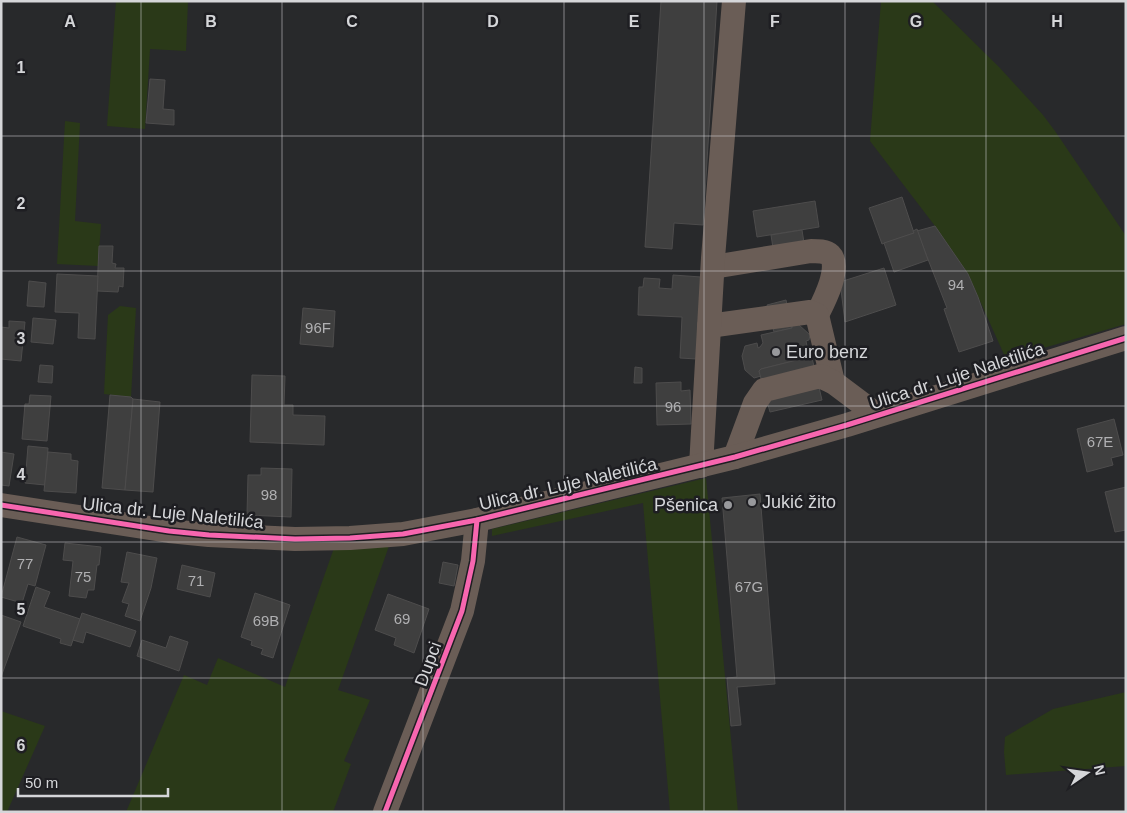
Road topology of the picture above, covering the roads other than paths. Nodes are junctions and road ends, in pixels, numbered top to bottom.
1 (734, 1) edge
2 (713, 266) junction
3 (817, 315) junction
4 (709, 326) junction
5 (1126, 338) edge
6 (833, 382) junction
7 (877, 415) junction
8 (735, 457) junction
9 (701, 466) junction
10 (1, 505) edge
11 (477, 520) junction
12 (385, 812) edge

1 - 2 street
2 - 3 street
2 - 4 street
3 - 4 street
3 - 6 street
4 - 9 street
5 - 7 street, Ulica dr. Luje Naletilića
6 - 7 street
6 - 8 street
7 - 8 street, Ulica dr. Luje Naletilića
8 - 9 street, Ulica dr. Luje Naletilića
9 - 11 street, Ulica dr. Luje Naletilića
10 - 11 street, Ulica dr. Luje Naletilića
11 - 12 street, Dupci

